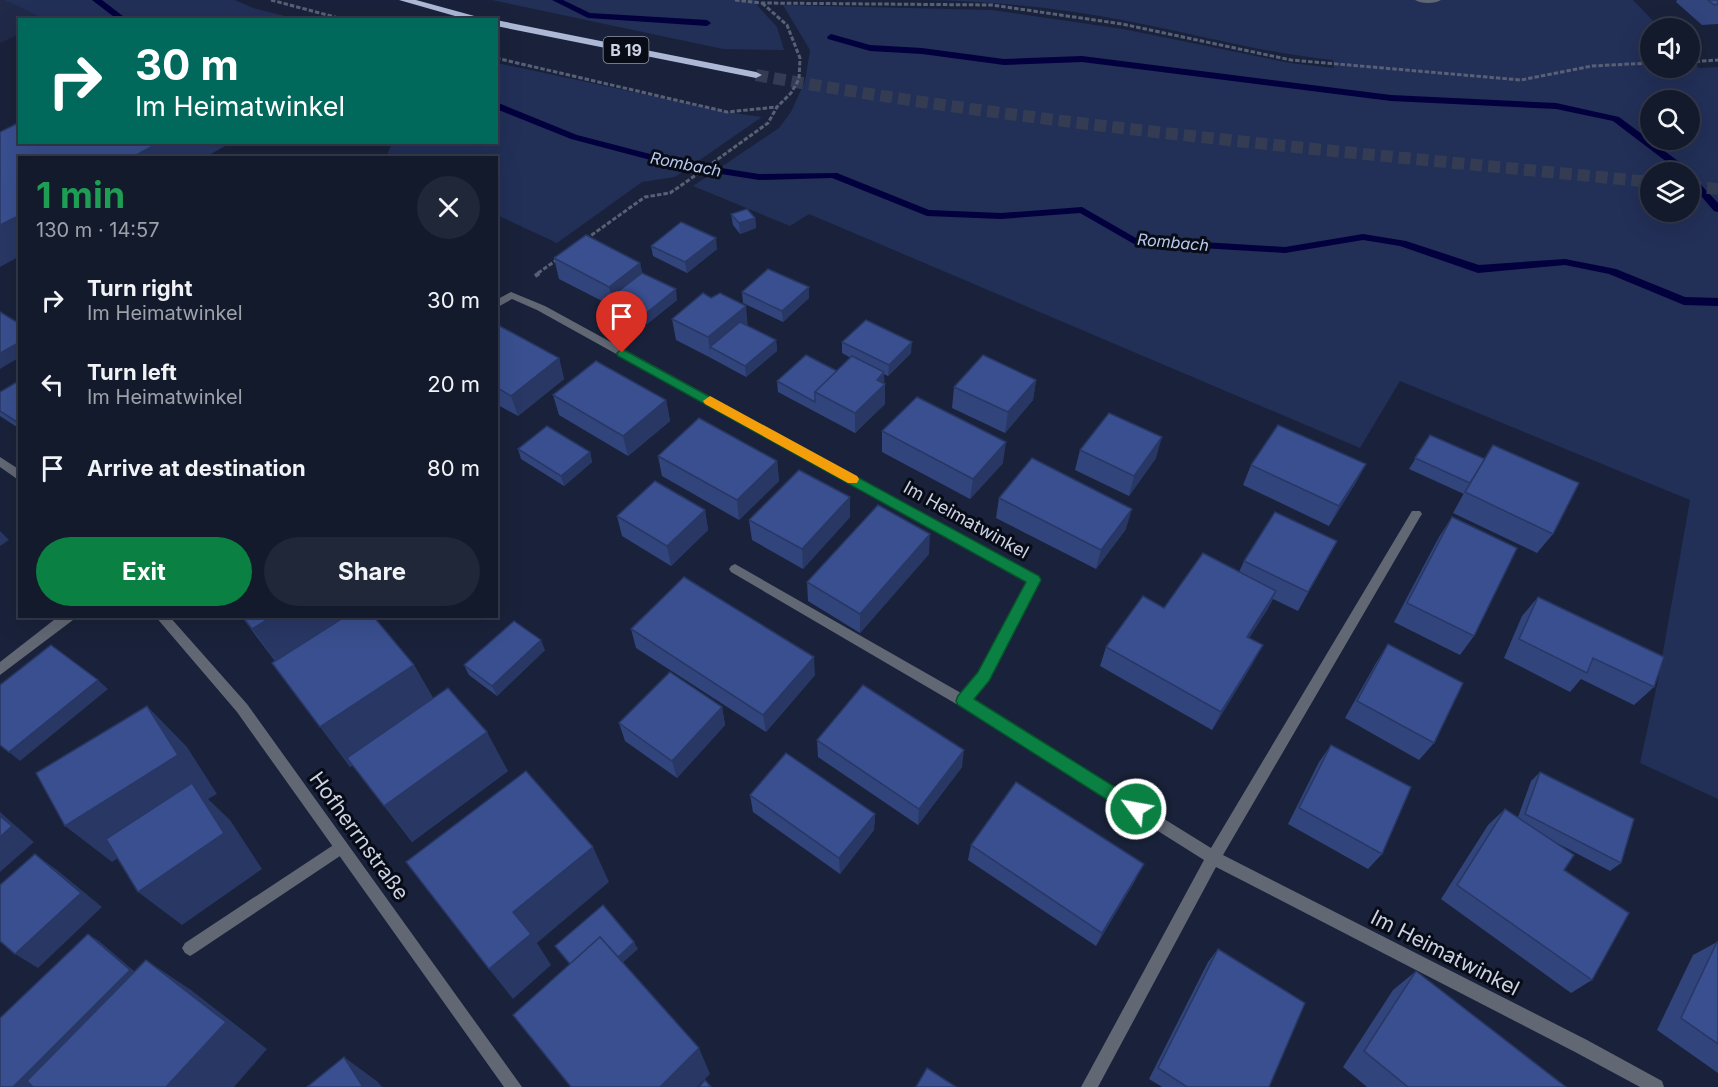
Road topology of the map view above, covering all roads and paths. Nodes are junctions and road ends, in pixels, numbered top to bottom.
1 (271, 0) edge
2 (404, 0) edge
3 (735, 0) edge
4 (1419, 0) edge
5 (1437, 0) edge
6 (763, 1) edge
7 (338, 18) edge
8 (476, 18) edge
9 (498, 23) edge
10 (498, 58) edge
11 (1718, 60) edge
12 (1700, 61) edge
13 (1640, 64) edge
14 (756, 75) tunnel mouth
15 (777, 107) junction
16 (579, 244) edge
17 (560, 258) edge
18 (511, 295) junction
19 (498, 304) edge
20 (0, 461) edge
21 (18, 475) edge
22 (1416, 514) dead end
23 (735, 569) dead end
24 (66, 618) edge
25 (162, 618) edge
26 (0, 669) edge
27 (963, 701) junction
28 (341, 847) junction
29 (1213, 858) junction
30 (190, 948) dead end
31 (514, 1087) edge
32 (1089, 1087) edge
33 (1656, 1087) edge

1 - 7 path
2 - 8 highway
3 - 6 path
4 - 5 street
6 - 13 path
6 - 15 path
9 - 14 highway, B 19
10 - 15 path
11 - 12 path
15 - 16 path
17 - 18 path
18 - 19 street
18 - 27 street, Im Heimatwinkel
20 - 21 street
22 - 29 street
23 - 27 street
24 - 26 street
25 - 28 street, Hofherrnstraße
27 - 29 street, Im Heimatwinkel
28 - 30 street
28 - 31 street, Hofherrnstraße
29 - 32 street
29 - 33 street, Im Heimatwinkel

